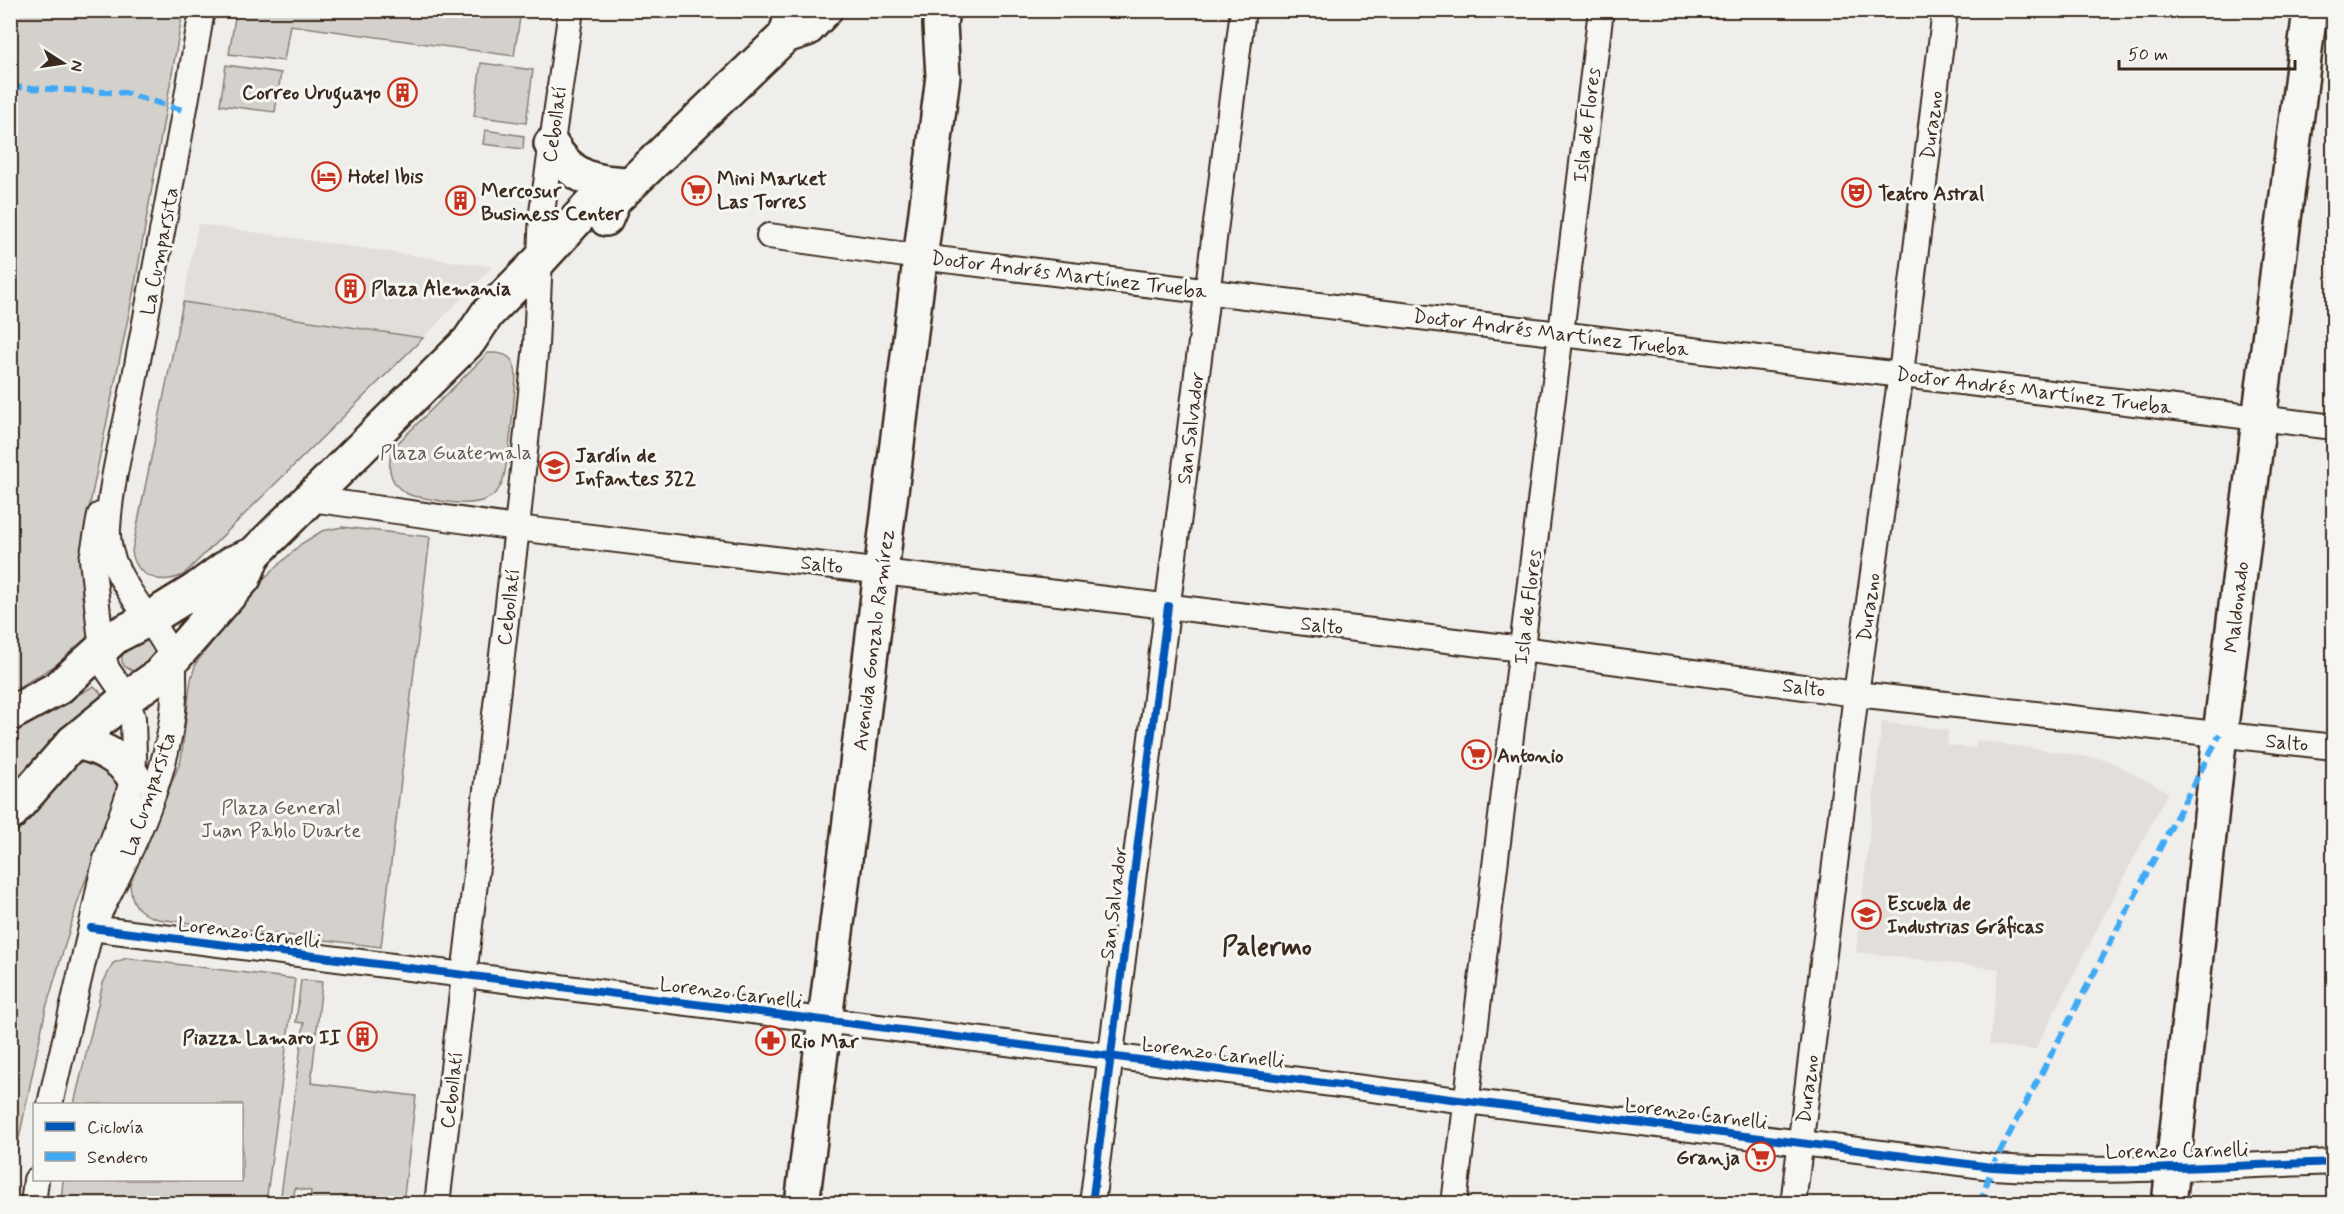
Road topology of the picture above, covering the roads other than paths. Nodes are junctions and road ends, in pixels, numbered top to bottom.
1 (202, 10) edge
2 (571, 10) edge
3 (825, 10) edge
4 (942, 10) edge
5 (961, 10) edge
6 (1243, 10) edge
7 (1601, 10) edge
8 (1945, 10) edge
9 (2310, 10) edge
10 (790, 23) edge
11 (943, 76) junction
12 (551, 144) junction
13 (622, 192) junction
14 (770, 236) dead end
15 (920, 256) junction
16 (538, 274) junction
17 (1208, 291) junction
18 (1559, 333) junction
19 (1901, 374) junction
20 (2259, 417) junction
21 (2334, 427) edge
22 (111, 491) junction
23 (311, 499) junction
24 (517, 528) junction
25 (254, 554) junction
26 (882, 571) junction
27 (1168, 606) junction
28 (149, 619) junction
29 (1522, 650) junction
30 (102, 651) junction
31 (173, 658) junction
32 (1856, 694) junction
33 (127, 698) junction
34 (10, 714) edge
35 (2220, 735) junction
36 (73, 742) junction
37 (2334, 747) edge
38 (133, 776) junction
39 (10, 813) edge
40 (92, 928) junction
41 (464, 976) junction
42 (824, 1020) junction
43 (1110, 1056) junction
44 (1467, 1100) junction
45 (50, 1103) edge
46 (1800, 1142) junction
47 (2334, 1162) edge
48 (2173, 1168) junction
49 (36, 1181) edge
50 (33, 1203) edge
51 (437, 1203) edge
52 (802, 1203) edge
53 (1092, 1203) edge
54 (1454, 1203) edge
55 (1793, 1203) edge
56 (2169, 1203) edge

1 - 22 street, La Cumparsita
2 - 12 street, Cebollatí
3 - 10 street
4 - 11 street, Avenida Gonzalo Ramírez
5 - 11 street, Avenida Gonzalo Ramírez
6 - 17 street, San Salvador
7 - 18 street, Isla de Flores
8 - 19 street, Durazno
9 - 20 street, Maldonado
10 - 13 street
11 - 15 street, Avenida Gonzalo Ramírez
12 - 13 street
12 - 16 street, Cebollatí
13 - 16 street
14 - 15 street, Doctor Andrés Martínez Trueba
15 - 17 street, Doctor Andrés Martínez Trueba
15 - 26 street, Avenida Gonzalo Ramírez
16 - 23 street
16 - 24 street, Cebollatí
17 - 18 street, Doctor Andrés Martínez Trueba
17 - 27 street, San Salvador
18 - 19 street, Doctor Andrés Martínez Trueba
18 - 29 street, Isla de Flores
19 - 20 street, Doctor Andrés Martínez Trueba
19 - 32 street, Durazno
20 - 21 street, Doctor Andrés Martínez Trueba
20 - 35 street, Maldonado
22 - 28 street, La Cumparsita
22 - 30 street, La Cumparsita
23 - 24 street, Salto
23 - 25 street
24 - 26 street, Salto
24 - 41 street, Cebollatí
25 - 28 street
25 - 31 street
26 - 27 street, Salto
26 - 42 street, Avenida Gonzalo Ramírez
27 - 29 street, Salto
27 - 43 street, San Salvador
28 - 30 street
28 - 31 street, La Cumparsita
29 - 32 street, Salto
29 - 44 street, Isla de Flores
30 - 33 street, La Cumparsita
30 - 34 street
31 - 33 street
31 - 40 street, La Cumparsita
32 - 35 street, Salto
32 - 46 street, Durazno
33 - 36 street
33 - 38 street, La Cumparsita
35 - 37 street, Salto
35 - 48 street, Maldonado
36 - 38 street
36 - 39 street
38 - 40 street, La Cumparsita
40 - 41 street, Lorenzo Carnelli
40 - 45 street, La Cumparsita
41 - 42 street, Lorenzo Carnelli
41 - 51 street, Cebollatí
42 - 43 street, Lorenzo Carnelli
42 - 52 street, Avenida Gonzalo Ramírez
43 - 44 street, Lorenzo Carnelli
43 - 53 street, San Salvador
44 - 46 street, Lorenzo Carnelli
44 - 54 street, Isla de Flores
46 - 48 street, Lorenzo Carnelli
46 - 55 street, Durazno
47 - 48 street, Lorenzo Carnelli
48 - 56 street, Maldonado
49 - 50 street

